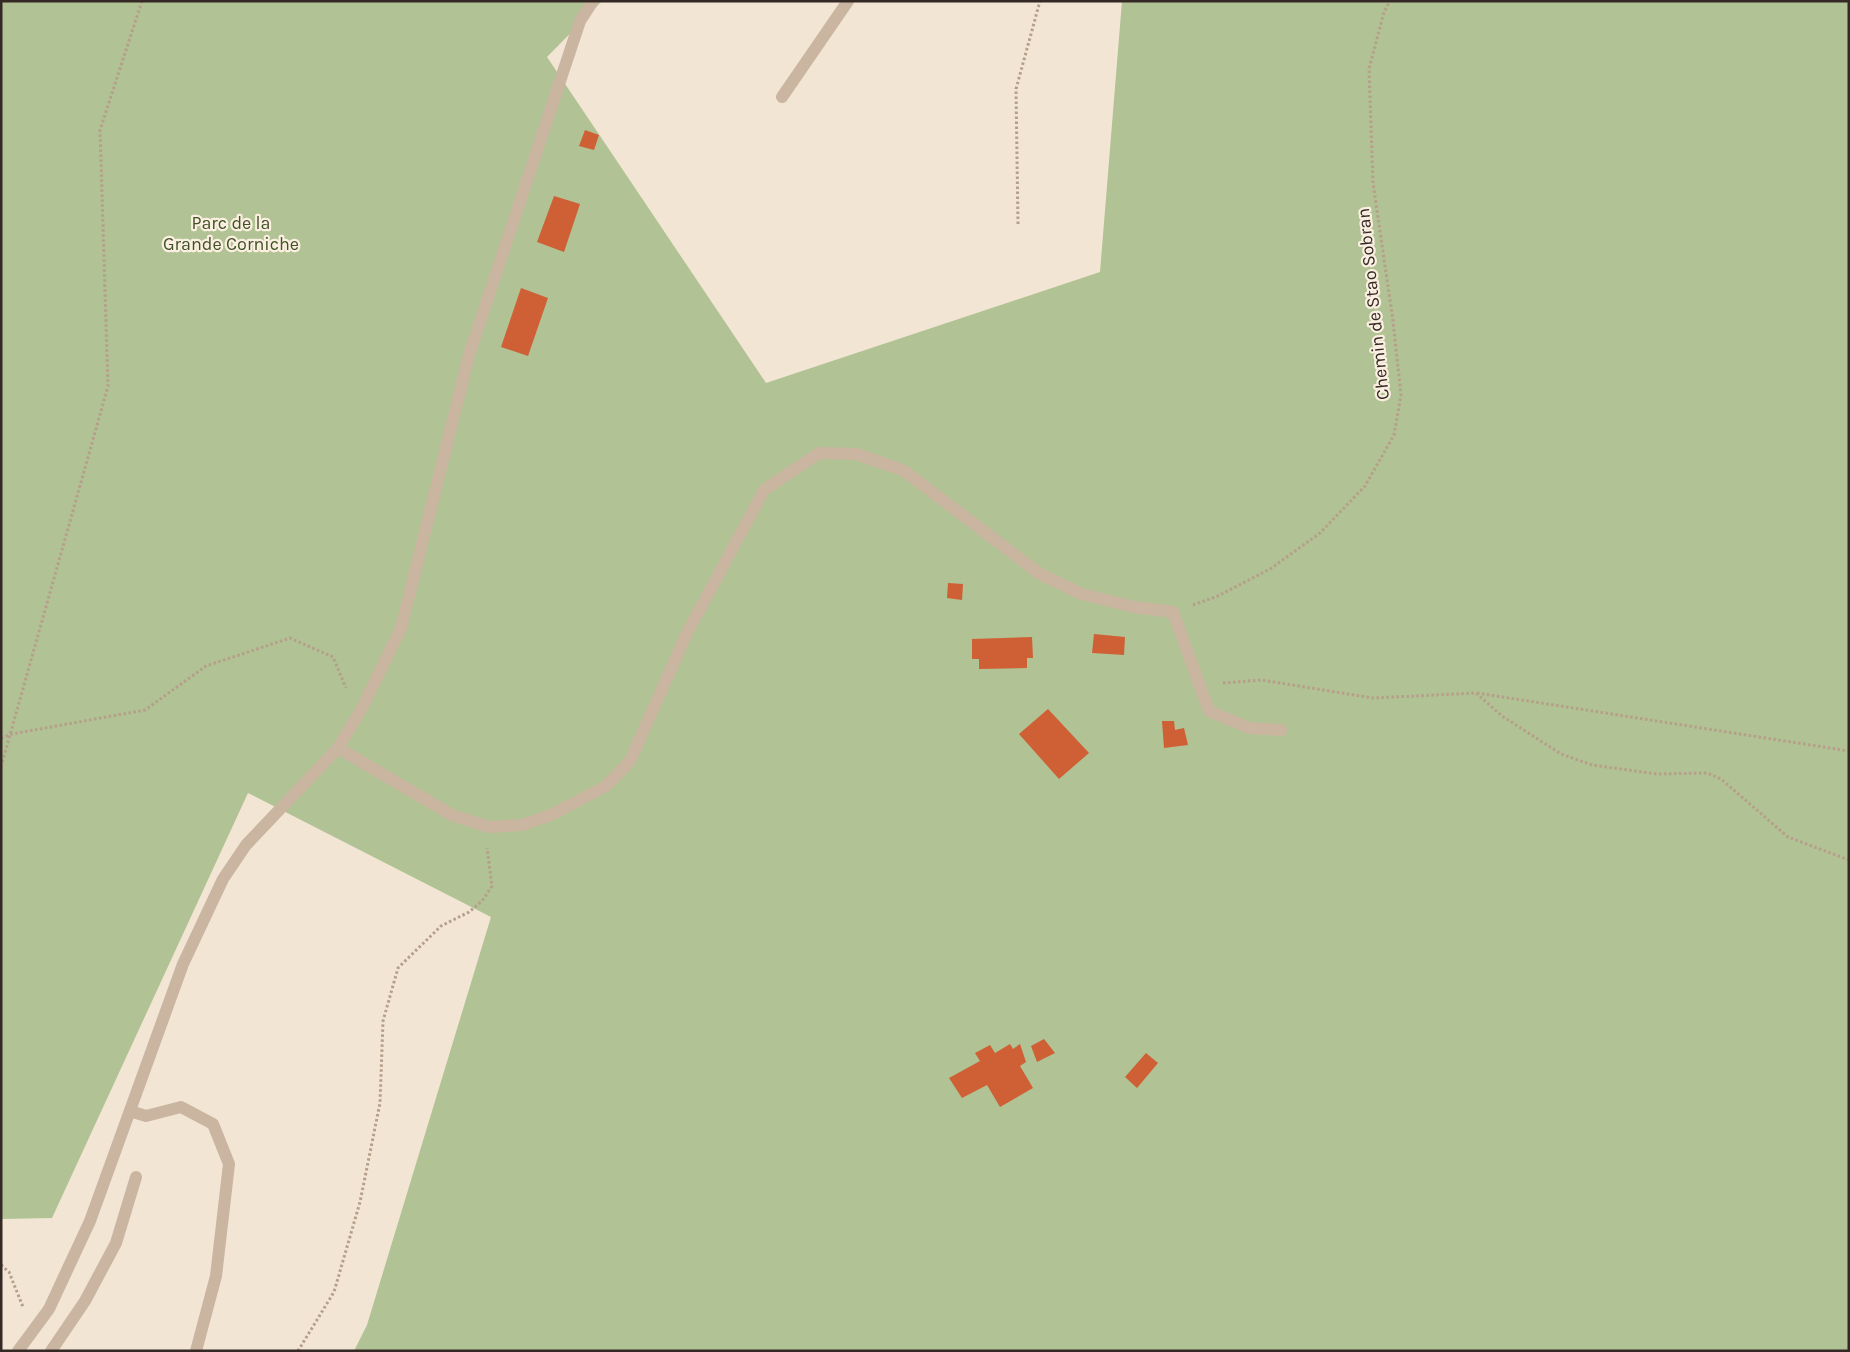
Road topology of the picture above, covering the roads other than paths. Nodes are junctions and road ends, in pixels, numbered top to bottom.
1 (593, 1) edge
2 (848, 1) edge
3 (782, 97) dead end
4 (1280, 730) dead end
5 (338, 748) junction
6 (130, 1111) junction
7 (136, 1177) dead end
8 (18, 1351) edge
9 (51, 1351) edge
10 (196, 1351) edge

1 - 5 street
2 - 3 street
4 - 5 street
5 - 6 street
6 - 8 street
6 - 10 street
7 - 9 street

